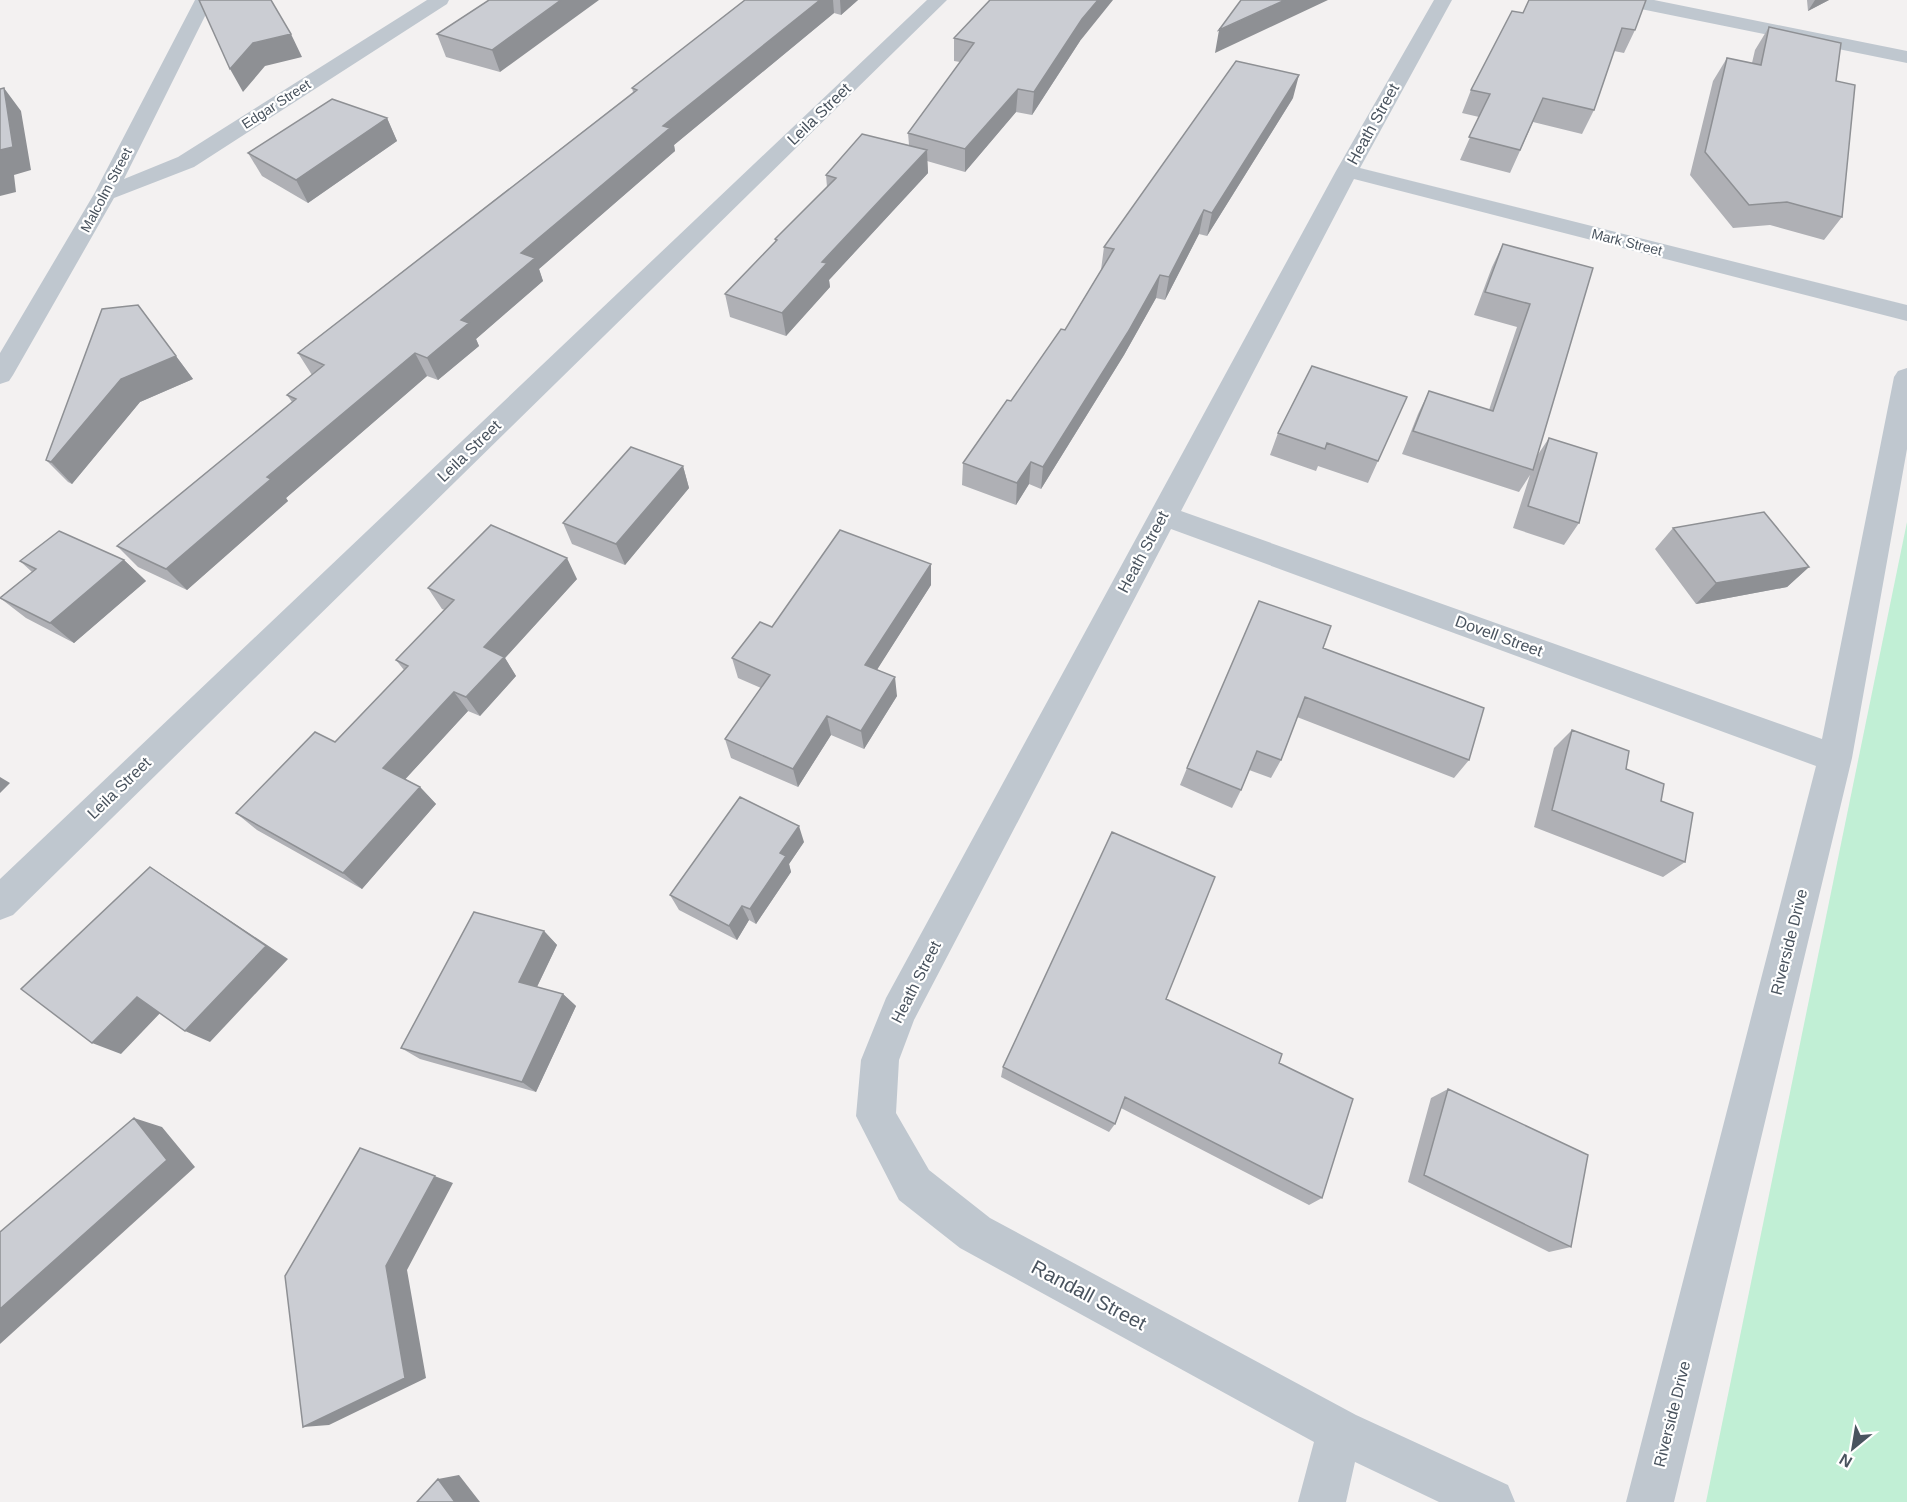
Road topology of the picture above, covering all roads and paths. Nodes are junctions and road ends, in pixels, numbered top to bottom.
1 (204, 0) edge
2 (440, 0) edge
3 (938, 0) edge
4 (1443, 0) edge
5 (1626, 0) edge
6 (1907, 57) edge
7 (1347, 171) junction
8 (105, 194) junction
9 (1907, 313) edge
10 (0, 375) edge
11 (1907, 377) edge
12 (1162, 515) junction
13 (1835, 758) junction
14 (0, 903) edge
15 (876, 1116) joint
16 (1340, 1431) junction
17 (1322, 1502) edge
18 (1491, 1502) edge
19 (1650, 1502) edge

1 - 8 street, Malcolm Street
2 - 8 street, Edgar Street
3 - 14 street, Leila Street
4 - 7 street, Heath Street
5 - 6 street
7 - 9 street, Mark Street
7 - 12 street, Heath Street
8 - 10 street, Malcolm Street
11 - 13 street, Riverside Drive
12 - 13 street, Dovell Street
12 - 15 street, Heath Street
13 - 19 street, Riverside Drive
15 - 16 street, Randall Street
16 - 17 street
16 - 18 street, Randall Street

